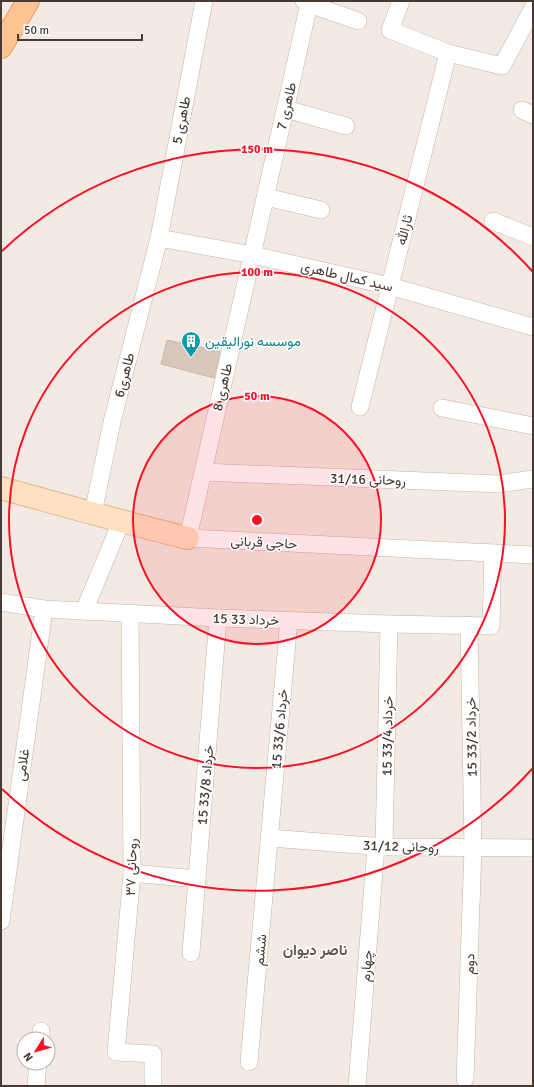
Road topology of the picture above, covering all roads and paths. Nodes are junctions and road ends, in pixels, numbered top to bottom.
1 (28, 1) edge
2 (204, 1) edge
3 (401, 1) edge
4 (306, 3) edge
5 (533, 8) edge
6 (358, 21) dead end
7 (1, 47) edge
8 (448, 53) junction
9 (286, 109) junction
10 (346, 126) dead end
11 (266, 198) junction
12 (322, 210) dead end
13 (493, 221) dead end
14 (533, 237) edge
15 (159, 238) junction
16 (253, 255) junction
17 (390, 286) junction
18 (533, 327) edge
19 (360, 407) dead end
20 (442, 408) dead end
21 (533, 426) edge
22 (203, 472) junction
23 (533, 479) edge
24 (1, 488) edge
25 (93, 513) junction
26 (121, 522) junction
27 (188, 538) junction
28 (493, 553) junction
29 (533, 555) edge
30 (1, 602) edge
31 (44, 609) junction
32 (84, 611) junction
33 (130, 613) junction
34 (218, 618) junction
35 (289, 620) junction
36 (389, 624) junction
37 (469, 625) junction
38 (270, 838) junction
39 (380, 847) junction
40 (473, 848) junction
41 (533, 848) edge
42 (132, 873) junction
43 (197, 879) junction
44 (1, 921) edge
45 (191, 953) dead end
46 (249, 1062) dead end
47 (37, 1071) edge
48 (465, 1079) dead end
49 (36, 1086) edge
50 (153, 1086) edge
51 (357, 1086) edge

1 - 7 main road
2 - 15 street, طاهری 5
3 - 8 street
4 - 6 street
4 - 9 street, طاهری 7
5 - 8 street
8 - 17 street, ثارالله
9 - 10 street
9 - 11 street, طاهری 7
11 - 12 street
11 - 16 street, طاهری 7
13 - 14 street
15 - 16 street, سید کمال طاهری
15 - 25 street, طاهری6
16 - 17 street, سید کمال طاهری
16 - 22 street, طاهری 8
17 - 18 street, سید کمال طاهری
17 - 19 street, ثارالله
20 - 21 street
22 - 23 street, روحانی 31/16
22 - 27 street, طاهری 8
24 - 25 main road, حاجی قربانی
25 - 26 main road, حاجی قربانی
26 - 27 main road, حاجی قربانی
26 - 32 street
27 - 28 street, حاجی قربانی
28 - 29 street, حاجی قربانی
28 - 37 street, 15 خرداد 33
30 - 31 street, 15 خرداد 33
31 - 32 street, 15 خرداد 33
31 - 44 street, غلامی
32 - 33 street, 15 خرداد 33
33 - 34 street, 15 خرداد 33
33 - 42 street, روحانی ۳۷
34 - 35 street, 15 خرداد 33
34 - 43 street, 15 خرداد 33/8
35 - 36 street, 15 خرداد 33
35 - 38 street, 15 خرداد 33/6
36 - 37 street, 15 خرداد 33
36 - 39 street, 15 خرداد 33/4
37 - 40 street, 15 خرداد 33/2
38 - 39 street, روحانی 31/12
38 - 46 street, ششم
39 - 40 street, روحانی 31/12
39 - 51 street, چهارم
40 - 41 street, روحانی 31/12
40 - 48 street, دوم
42 - 43 street
42 - 50 street, روحانی ۳۷
43 - 45 street, 15 خرداد 33/8
47 - 49 street

